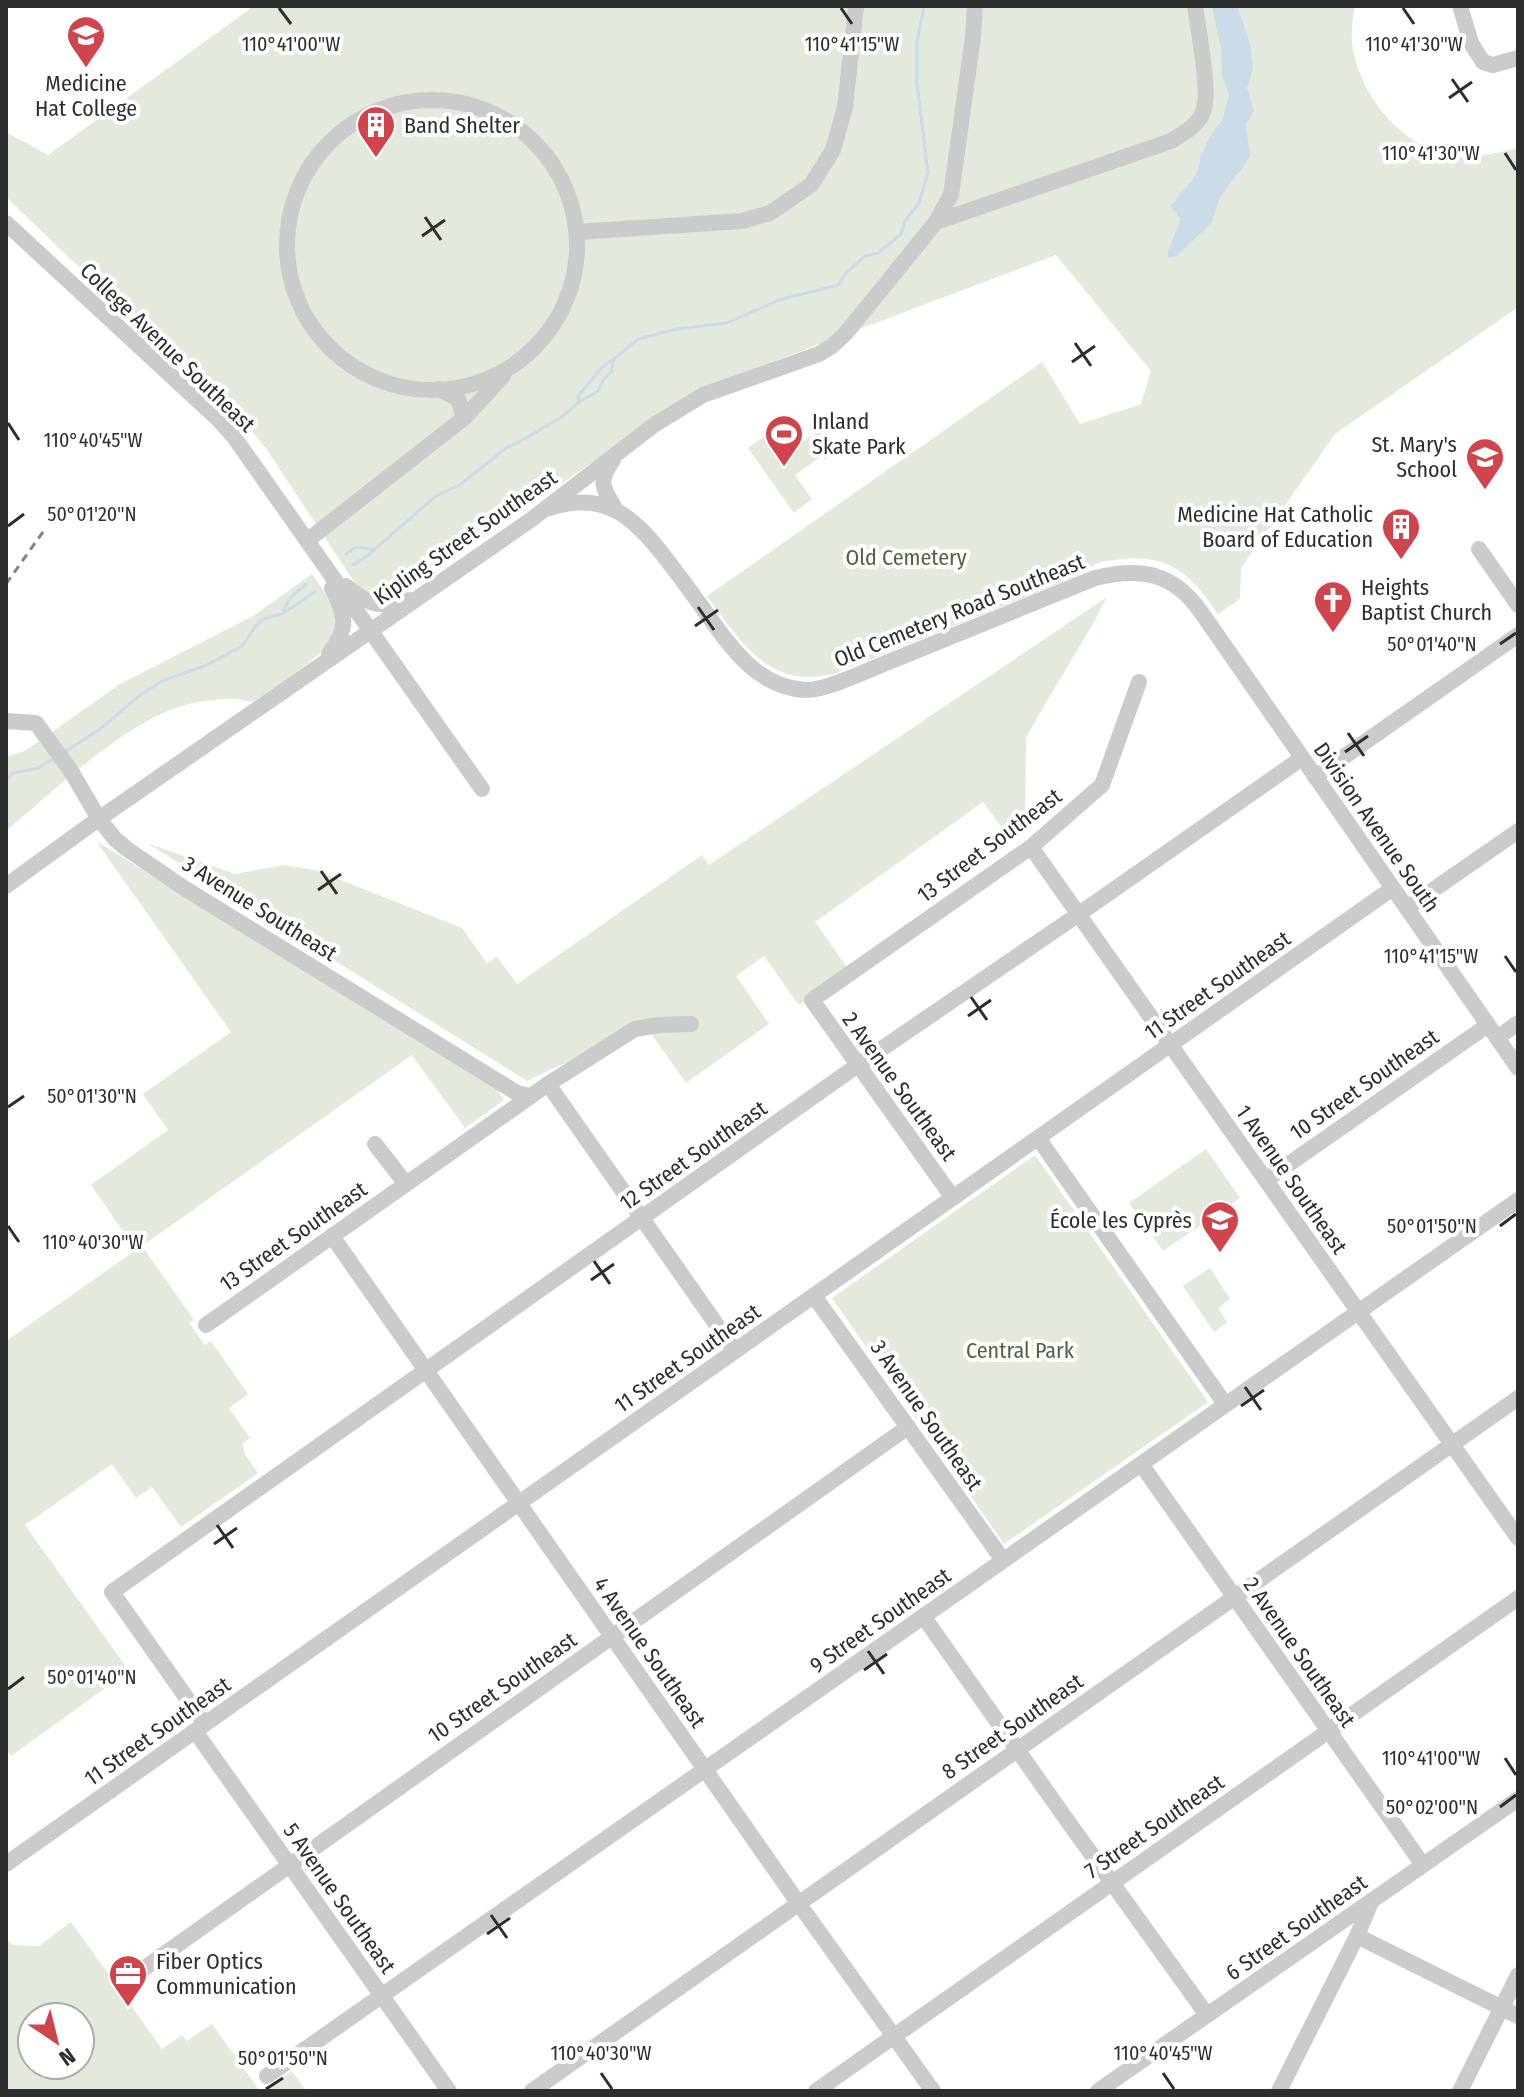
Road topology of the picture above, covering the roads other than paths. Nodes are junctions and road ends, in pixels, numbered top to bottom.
1 (856, 6) edge
2 (975, 6) edge
3 (1195, 6) edge
4 (1460, 6) edge
5 (1518, 58) edge
6 (951, 195) junction
7 (965, 211) junction
8 (936, 222) junction
9 (6, 223) edge
10 (578, 232) junction
11 (510, 369) junction
12 (439, 389) junction
13 (464, 418) junction
14 (618, 452) junction
15 (616, 510) junction
16 (532, 519) junction
17 (311, 545) junction
18 (1479, 549) dead end
19 (331, 574) junction
20 (422, 595) junction
21 (1518, 605) edge
22 (371, 630) junction
23 (1518, 635) edge
24 (1228, 651) joint
25 (311, 672) junction
26 (1139, 682) dead end
27 (6, 721) edge
28 (1302, 758) junction
29 (1315, 777) junction
30 (482, 789) dead end
31 (99, 819) junction
32 (1518, 831) edge
33 (1031, 847) junction
34 (6, 886) edge
35 (1393, 888) junction
36 (1407, 908) junction
37 (1079, 914) junction
38 (812, 1000) joint
39 (1518, 1023) edge
40 (691, 1024) dead end
41 (1492, 1031) junction
42 (1170, 1045) junction
43 (858, 1065) junction
44 (1518, 1068) edge
45 (548, 1084) junction
46 (531, 1096) junction
47 (1038, 1138) junction
48 (375, 1144) dead end
49 (1266, 1180) junction
50 (406, 1184) junction
51 (953, 1198) junction
52 (1518, 1200) edge
53 (642, 1218) junction
54 (332, 1236) junction
55 (814, 1296) junction
56 (1358, 1311) junction
57 (206, 1325) dead end
58 (735, 1351) junction
59 (426, 1370) junction
60 (1518, 1398) edge
61 (1225, 1404) junction
62 (908, 1427) junction
63 (1452, 1444) junction
64 (1141, 1464) junction
65 (519, 1503) junction
66 (1518, 1538) edge
67 (1003, 1560) junction
68 (112, 1592) joint
69 (1235, 1597) junction
70 (1518, 1598) edge
71 (923, 1616) junction
72 (612, 1637) junction
73 (200, 1728) junction
74 (1329, 1731) junction
75 (1017, 1750) junction
76 (705, 1769) junction
77 (1518, 1799) edge
78 (6, 1864) edge
79 (289, 1865) junction
80 (1423, 1865) junction
81 (1113, 1882) junction
82 (1372, 1901) junction
83 (799, 1904) junction
84 (1357, 1936) junction
85 (1518, 1975) edge
86 (122, 1984) dead end
87 (382, 1996) junction
88 (1502, 2007) junction
89 (1207, 2015) junction
90 (1518, 2016) edge
91 (895, 2036) junction
92 (267, 2076) dead end
93 (449, 2091) edge
94 (532, 2091) edge
95 (816, 2091) edge
96 (933, 2091) edge
97 (1098, 2091) edge
98 (1279, 2091) edge
99 (1460, 2091) edge

1 - 10 street
2 - 6 street
3 - 7 street
4 - 5 street
6 - 7 street
6 - 8 street, Kipling Street Southeast
7 - 8 street
8 - 14 street, Kipling Street Southeast
9 - 17 street, College Avenue Southeast
10 - 11 street
10 - 12 street
11 - 12 street
11 - 13 street
12 - 13 street
13 - 17 street
14 - 15 street
14 - 16 street, Kipling Street Southeast
15 - 16 street
15 - 24 street, Old Cemetery Road Southeast
16 - 20 street, Kipling Street Southeast
17 - 19 street, College Avenue Southeast
17 - 25 street
18 - 21 street
19 - 20 street
19 - 22 street, College Avenue Southeast
20 - 22 street, Kipling Street Southeast
22 - 25 street, Kipling Street Southeast
22 - 30 street, College Avenue Southeast
23 - 29 street
24 - 28 street, Division Avenue South
25 - 31 street, Kipling Street Southeast
26 - 33 street, 13 Street Southeast
27 - 31 street, 3 Avenue Southeast
28 - 29 street, Division Avenue South
28 - 37 street, 12 Street Southeast
29 - 35 street, Division Avenue South
31 - 34 street, Kipling Street Southeast
31 - 46 street, 3 Avenue Southeast
32 - 36 street
33 - 37 street, 1 Avenue Southeast
33 - 38 street, 13 Street Southeast
35 - 36 street, Division Avenue South
35 - 42 street, 11 Street Southeast
36 - 41 street, Division Avenue South
37 - 42 street, 1 Avenue Southeast
37 - 43 street, 12 Street Southeast
38 - 43 street, 2 Avenue Southeast
39 - 41 street, 10 Street Southeast
40 - 45 street, 13 Street Southeast
41 - 44 street, Division Avenue South
41 - 49 street, 10 Street Southeast
42 - 47 street, 11 Street Southeast
42 - 49 street, 1 Avenue Southeast
43 - 51 street, 2 Avenue Southeast
43 - 53 street, 12 Street Southeast
45 - 46 street, 13 Street Southeast
45 - 53 street
46 - 50 street, 13 Street Southeast
47 - 51 street, 11 Street Southeast
47 - 61 street
48 - 50 street
49 - 56 street, 1 Avenue Southeast
50 - 54 street, 13 Street Southeast
51 - 55 street, 11 Street Southeast
52 - 56 street, 9 Street Southeast
53 - 58 street
53 - 59 street, 12 Street Southeast
54 - 57 street, 13 Street Southeast
54 - 59 street, 4 Avenue Southeast
55 - 58 street, 11 Street Southeast
55 - 62 street, 3 Avenue Southeast
56 - 61 street, 9 Street Southeast
56 - 63 street, 1 Avenue Southeast
58 - 65 street, 11 Street Southeast
59 - 65 street, 4 Avenue Southeast
59 - 68 street, 12 Street Southeast
60 - 63 street, 8 Street Southeast
61 - 64 street, 9 Street Southeast
62 - 67 street, 3 Avenue Southeast
62 - 72 street, 10 Street Southeast
63 - 66 street, 1 Avenue Southeast
63 - 69 street, 8 Street Southeast
64 - 67 street, 9 Street Southeast
64 - 69 street, 2 Avenue Southeast
65 - 72 street, 4 Avenue Southeast
65 - 73 street, 11 Street Southeast
67 - 71 street, 9 Street Southeast
68 - 73 street, 5 Avenue Southeast
69 - 74 street, 2 Avenue Southeast
69 - 75 street, 8 Street Southeast
70 - 74 street, 7 Street Southeast
71 - 75 street
71 - 76 street, 9 Street Southeast
72 - 76 street, 4 Avenue Southeast
72 - 79 street, 10 Street Southeast
73 - 78 street, 11 Street Southeast
73 - 79 street, 5 Avenue Southeast
74 - 80 street, 2 Avenue Southeast
74 - 81 street, 7 Street Southeast
75 - 81 street
75 - 83 street, 8 Street Southeast
76 - 83 street, 4 Avenue Southeast
76 - 87 street, 9 Street Southeast
77 - 80 street, 6 Street Southeast
79 - 86 street, 10 Street Southeast
79 - 87 street, 5 Avenue Southeast
80 - 82 street, 6 Street Southeast
81 - 89 street
81 - 91 street, 7 Street Southeast
82 - 84 street
82 - 89 street, 6 Street Southeast
83 - 91 street, 4 Avenue Southeast
83 - 94 street, 8 Street Southeast
84 - 88 street
84 - 98 street
85 - 88 street
87 - 92 street, 9 Street Southeast
87 - 93 street, 5 Avenue Southeast
88 - 90 street
88 - 99 street
89 - 97 street, 6 Street Southeast
91 - 95 street, 7 Street Southeast
91 - 96 street, 4 Avenue Southeast

